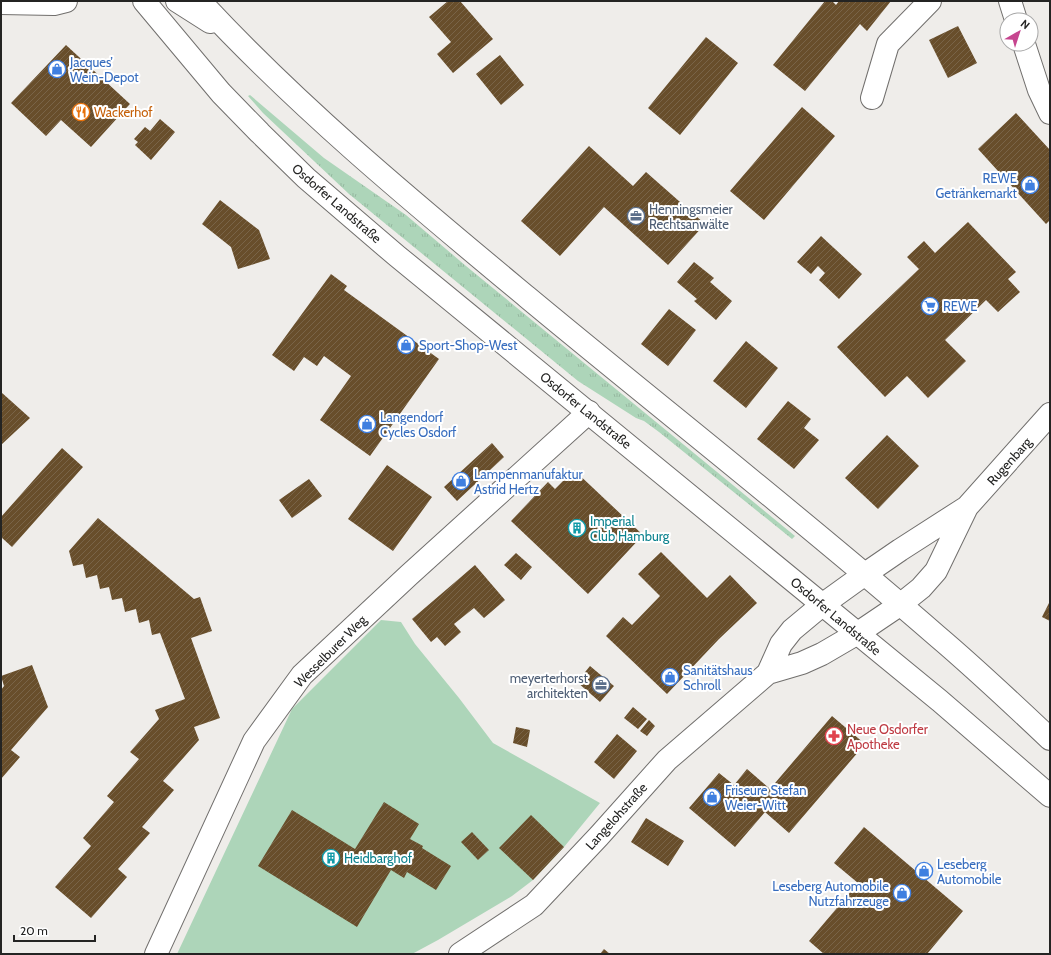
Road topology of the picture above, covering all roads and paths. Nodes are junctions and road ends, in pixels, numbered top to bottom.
1 (66, 1) edge
2 (144, 1) edge
3 (177, 1) edge
4 (200, 1) edge
5 (930, 1) edge
6 (1010, 1) edge
7 (1, 3) edge
8 (1013, 12) edge
9 (233, 37) junction
10 (1027, 52) edge
11 (872, 98) dead end
12 (1050, 114) edge
13 (589, 412) junction
14 (1050, 414) edge
15 (967, 507) junction
16 (865, 574) junction
17 (822, 604) junction
18 (901, 604) junction
19 (858, 633) junction
20 (768, 673) junction
21 (1050, 739) edge
22 (1050, 796) edge
23 (156, 954) edge
24 (460, 954) edge

1 - 7 main road
2 - 13 main road, Osdorfer Landstraße
3 - 9 main road
4 - 9 main road
5 - 11 main road
6 - 8 main road
9 - 16 main road
10 - 12 main road
13 - 17 main road, Osdorfer Landstraße
13 - 23 main road, Wesselburer Weg
14 - 15 main road, Rugenbarg
15 - 16 main road, Rugenbarg
15 - 18 main road, Rugenbarg
16 - 17 main road, Langelohstraße
16 - 18 main road
17 - 19 main road, Osdorfer Landstraße
17 - 20 main road, Langelohstraße
18 - 19 main road, Langelohstraße
18 - 21 main road
19 - 20 main road, Langelohstraße
19 - 22 main road, Osdorfer Landstraße
20 - 24 main road, Langelohstraße

